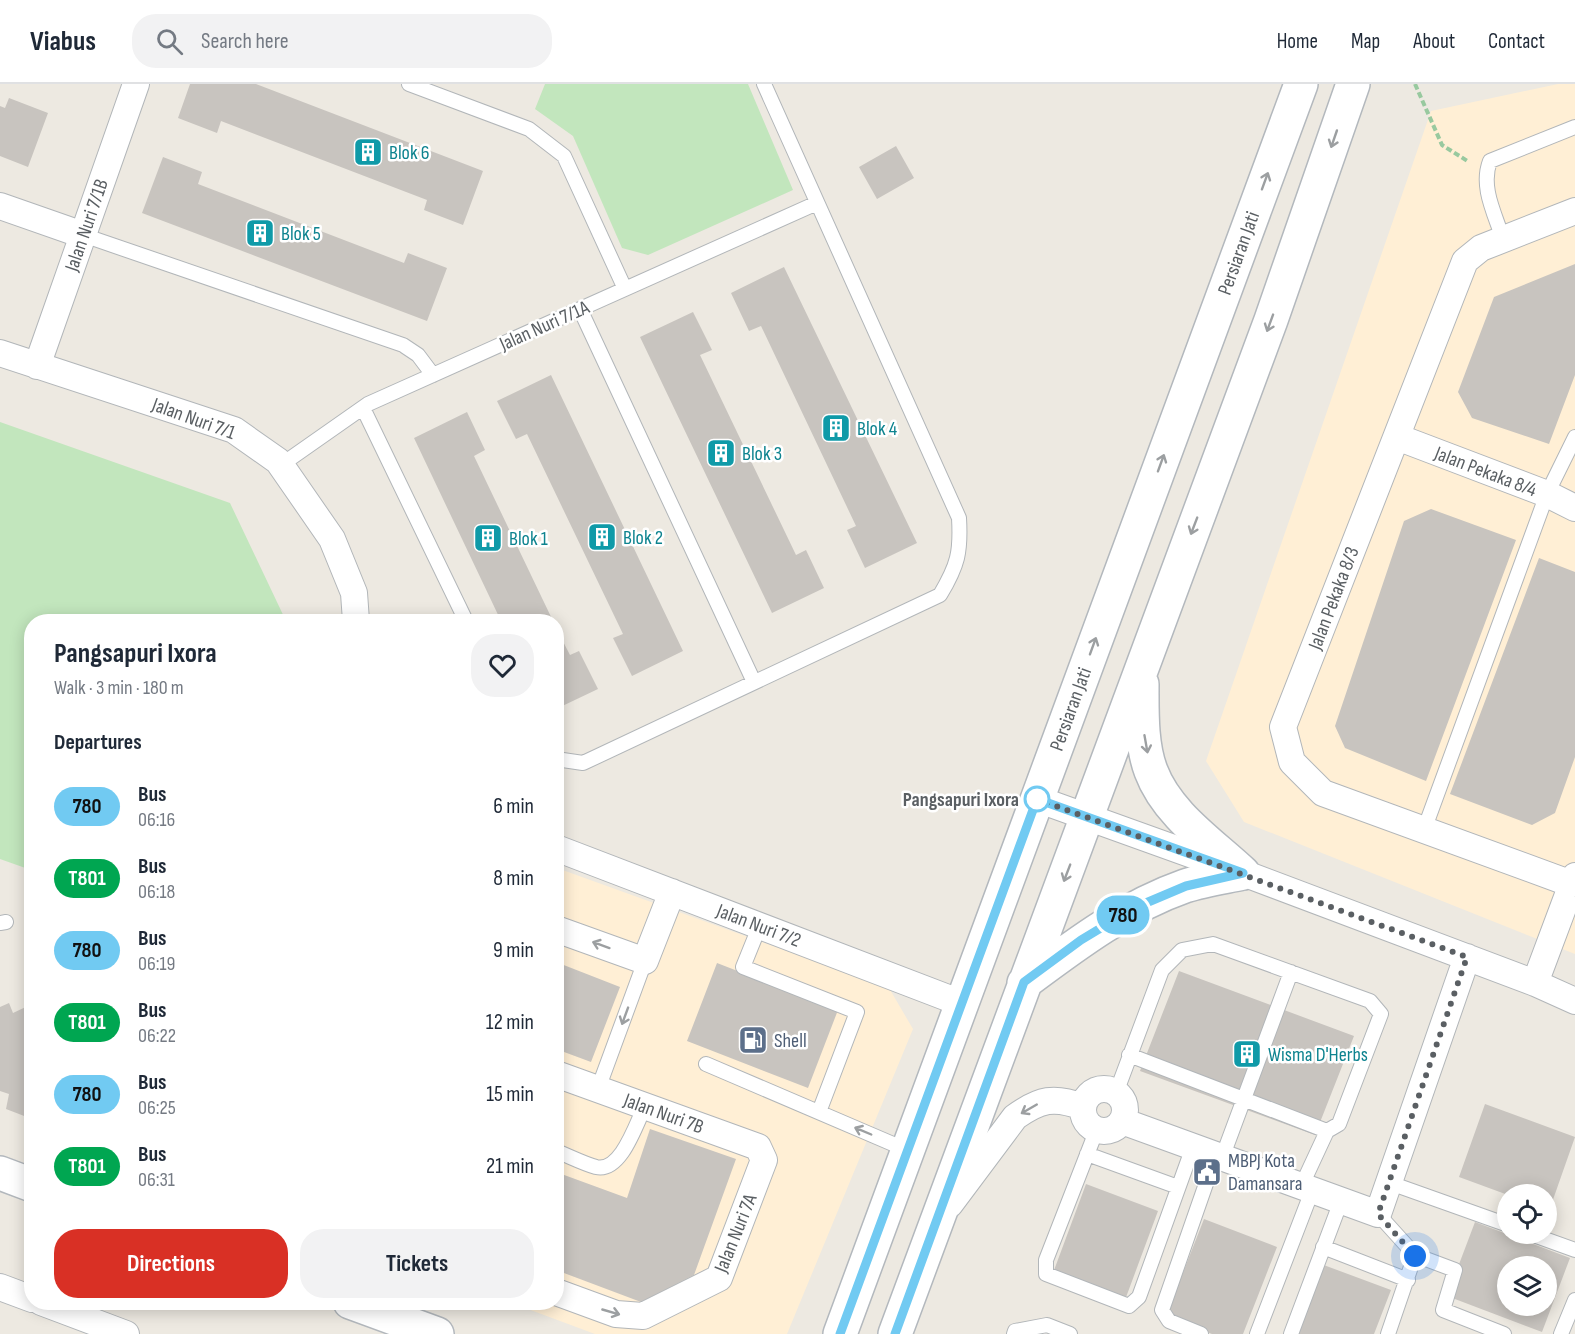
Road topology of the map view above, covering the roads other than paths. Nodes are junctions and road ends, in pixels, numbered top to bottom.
1 (136, 84) edge
2 (409, 84) edge
3 (764, 84) edge
4 (1301, 84) edge
5 (1353, 84) edge
6 (1575, 127) edge
7 (817, 202) junction
8 (0, 206) edge
9 (1575, 211) edge
10 (83, 235) junction
11 (1503, 239) junction
12 (625, 289) junction
13 (580, 309) junction
14 (0, 353) edge
15 (37, 366) junction
16 (433, 375) junction
17 (363, 408) junction
18 (1397, 437) junction
19 (1575, 437) edge
20 (281, 465) junction
21 (1547, 494) junction
22 (1575, 508) edge
23 (356, 614) edge
24 (463, 614) edge
25 (1142, 665) junction
26 (754, 682) junction
27 (564, 760) edge
28 (1037, 799) junction
29 (1088, 819) junction
30 (1424, 830) junction
31 (564, 851) edge
32 (1243, 873) junction
33 (1573, 880) edge
34 (672, 892) junction
35 (760, 925) junction
36 (564, 932) edge
37 (1467, 957) junction
38 (645, 961) junction
39 (1291, 972) junction
40 (1024, 982) junction
41 (1535, 983) junction
42 (1575, 1001) edge
43 (961, 1003) junction
44 (1129, 1055) junction
45 (706, 1064) dead end
46 (564, 1077) edge
47 (598, 1089) junction
48 (1116, 1093) junction
49 (1244, 1099) junction
50 (645, 1106) junction
51 (1083, 1107) junction
52 (819, 1112) junction
53 (1122, 1120) junction
54 (1097, 1129) junction
55 (1327, 1131) junction
56 (1193, 1147) junction
57 (907, 1150) junction
58 (564, 1154) edge
59 (1087, 1154) junction
60 (1222, 1158) junction
61 (764, 1160) joint
62 (0, 1173) edge
63 (24, 1182) edge
64 (1390, 1183) junction
65 (1178, 1187) junction
66 (1306, 1189) junction
67 (1341, 1201) junction
68 (1378, 1214) junction
69 (936, 1222) junction
70 (1497, 1222) edge
71 (1557, 1243) edge
72 (1323, 1248) junction
73 (1575, 1250) edge
74 (1415, 1256) junction
75 (1408, 1280) junction
76 (0, 1287) edge
77 (564, 1295) edge
78 (24, 1296) edge
79 (1575, 1300) edge
80 (62, 1310) edge
81 (372, 1310) edge
82 (126, 1334) edge
83 (437, 1334) edge
84 (840, 1334) edge
85 (895, 1334) edge
86 (1014, 1334) edge
87 (1070, 1334) edge
88 (1201, 1334) edge
89 (1257, 1334) edge
90 (1291, 1334) edge
91 (1388, 1334) edge
92 (1504, 1334) edge
93 (1561, 1334) edge

1 - 10 street, Jalan Nuri 7/1B
2 - 12 lane
3 - 7 lane
28 -> 4 main road, Persiaran Jati
5 -> 25 main road
6 - 11 lane
7 - 12 lane, Jalan Nuri 7/1A
7 - 26 lane
8 - 10 street
9 - 11 street, Jalan Pekaka 8/3
10 - 15 street, Jalan Nuri 7/1B
10 - 16 lane
11 - 18 street, Jalan Pekaka 8/3
12 - 13 lane, Jalan Nuri 7/1A
13 - 16 lane, Jalan Nuri 7/1A
13 - 26 lane
14 - 15 street, Jalan Nuri 7/1
15 - 20 street, Jalan Nuri 7/1
16 - 17 lane, Jalan Nuri 7/1A
17 - 20 lane, Jalan Nuri 7/1A
17 - 24 lane
18 - 21 street, Jalan Pekaka 8/4
18 - 30 street, Jalan Pekaka 8/3
19 - 21 lane
20 - 23 street, Jalan Nuri 7/1
21 - 22 street, Jalan Pekaka 8/4
21 - 30 lane
25 - 29 main road
25 -> 32 main road
26 - 27 lane
28 - 29 street
28 - 43 main road, Persiaran Jati
29 - 32 street
29 -> 40 main road
30 - 33 street, Jalan Pekaka 8/3
31 - 34 street, Jalan Nuri 7/2
32 - 37 street
32 - 40 main road
33 - 41 street
34 - 35 street, Jalan Nuri 7/2
34 - 38 street
35 - 43 street, Jalan Nuri 7/2
35 - 52 lane
38 -> 36 street
37 - 41 street
37 - 64 street
38 -> 47 lane
39 - 44 lane
39 - 49 lane
39 - 55 lane
40 - 69 main road
41 - 42 street
43 - 57 main road, Persiaran Jati
44 - 48 lane
44 - 49 lane
45 - 52 lane
46 - 47 street, Jalan Nuri 7B
47 - 50 street, Jalan Nuri 7B
48 - 51 street
48 - 53 street
49 - 55 lane
49 - 60 lane
50 - 58 lane
50 - 61 street, Jalan Nuri 7B
51 - 54 street
51 -> 69 street
57 -> 52 lane
53 - 54 street
53 - 56 street
54 - 59 lane
55 - 66 lane
56 - 60 street
56 - 65 lane
57 - 84 main road, Persiaran Jati
59 - 65 lane
59 - 65 lane
60 - 66 street
60 - 88 lane
77 -> 61 street, Jalan Nuri 7A
62 - 63 main road
64 - 68 street
64 - 70 lane
66 - 67 street
66 - 89 lane
67 - 68 street
67 - 72 lane
68 - 74 lane
69 - 85 main road
71 - 73 lane
72 - 75 lane
72 - 90 lane
74 - 75 lane
74 - 92 lane
75 - 91 lane
76 - 78 street
79 - 93 lane
80 - 82 street
81 - 83 main road
86 - 87 lane

